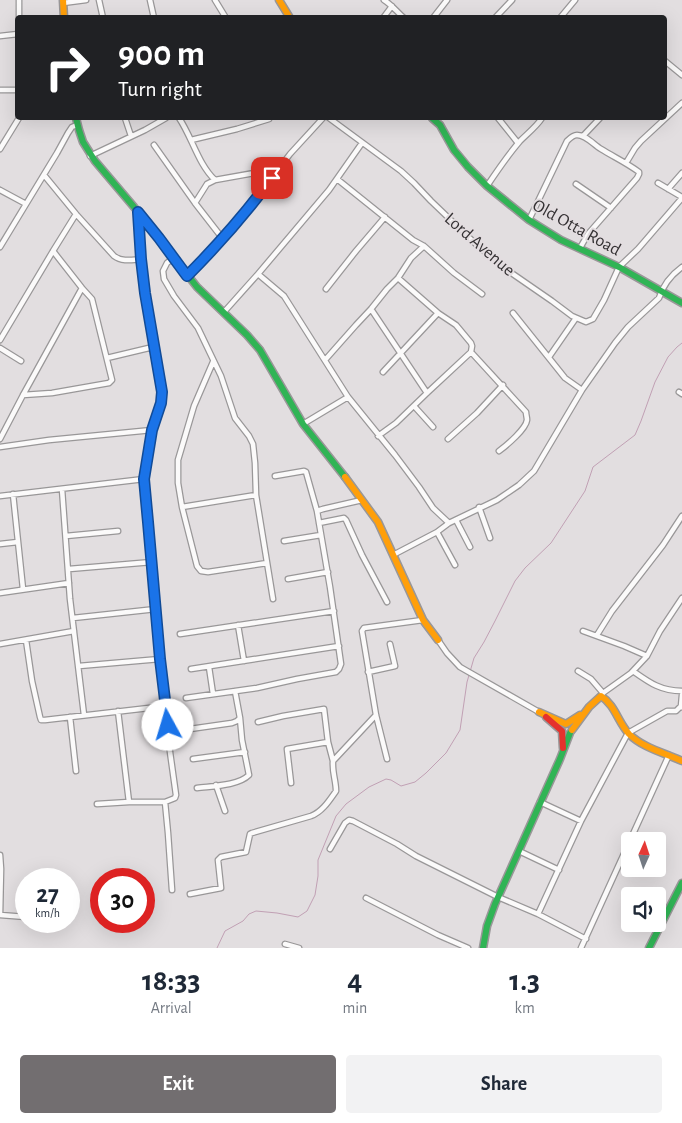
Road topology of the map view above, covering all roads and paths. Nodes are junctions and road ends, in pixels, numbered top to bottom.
1 (19, 0) edge
2 (86, 0) edge
3 (99, 0) edge
4 (150, 0) edge
5 (215, 0) edge
6 (279, 0) edge
7 (384, 0) edge
8 (447, 0) edge
9 (512, 0) edge
10 (575, 0) edge
11 (63, 1) edge
12 (392, 6) junction
13 (19, 15) edge
14 (64, 15) edge
15 (102, 15) edge
16 (153, 15) edge
17 (225, 15) edge
18 (288, 15) edge
19 (385, 15) edge
20 (401, 15) edge
21 (435, 15) edge
22 (498, 15) edge
23 (562, 15) edge
24 (15, 34) edge
25 (0, 36) edge
26 (667, 63) edge
27 (682, 75) edge
28 (0, 90) edge
29 (15, 90) edge
30 (682, 103) edge
31 (667, 117) edge
32 (18, 120) edge
33 (126, 120) edge
34 (162, 120) edge
35 (180, 120) edge
36 (266, 120) edge
37 (318, 120) edge
38 (332, 120) edge
39 (434, 120) edge
40 (500, 120) edge
41 (541, 120) edge
42 (598, 120) edge
43 (664, 120) edge
44 (76, 121) edge
45 (131, 136) junction
46 (583, 136) junction
47 (192, 140) junction
48 (362, 143) junction
49 (518, 143) junction
50 (154, 145) dead end
51 (0, 149) edge
52 (90, 156) junction
53 (626, 163) junction
54 (281, 167) junction
55 (682, 173) edge
56 (44, 175) junction
57 (210, 175) junction
58 (337, 179) junction
59 (215, 180) junction
60 (658, 183) dead end
61 (207, 184) junction
62 (576, 184) dead end
63 (487, 186) junction
64 (668, 189) junction
65 (0, 190) edge
66 (682, 198) edge
67 (195, 203) junction
68 (26, 204) junction
69 (611, 208) junction
70 (138, 212) junction
71 (76, 214) junction
72 (385, 217) junction
73 (529, 220) junction
74 (223, 239) junction
75 (424, 246) junction
76 (0, 247) edge
77 (580, 248) junction
78 (53, 251) junction
79 (173, 258) junction
80 (141, 259) junction
81 (618, 267) junction
82 (682, 267) edge
83 (258, 274) junction
84 (187, 276) junction
85 (398, 278) junction
86 (82, 288) junction
87 (326, 289) dead end
88 (661, 291) junction
89 (482, 294) dead end
90 (682, 302) edge
91 (371, 309) junction
92 (224, 312) junction
93 (438, 313) junction
94 (513, 313) dead end
95 (576, 318) junction
96 (0, 340) edge
97 (0, 348) edge
98 (153, 348) junction
99 (471, 352) junction
100 (401, 353) junction
101 (107, 358) junction
102 (549, 358) junction
103 (325, 360) junction
104 (21, 361) dead end
105 (214, 362) junction
106 (383, 372) dead end
107 (503, 385) junction
108 (582, 390) junction
109 (427, 393) junction
110 (23, 395) junction
111 (348, 397) junction
112 (414, 406) junction
113 (303, 424) junction
114 (434, 427) dead end
115 (152, 430) junction
116 (378, 436) junction
117 (0, 439) edge
118 (448, 439) dead end
119 (0, 447) edge
120 (499, 451) dead end
121 (275, 476) dead end
122 (144, 479) junction
123 (62, 489) junction
124 (13, 494) junction
125 (256, 495) junction
126 (0, 496) edge
127 (362, 500) junction
128 (182, 506) junction
129 (480, 507) junction
130 (317, 511) junction
131 (682, 516) edge
132 (456, 520) junction
133 (449, 523) junction
134 (319, 524) junction
135 (118, 531) dead end
136 (437, 532) junction
137 (321, 535) junction
138 (66, 536) junction
139 (490, 538) dead end
140 (284, 541) dead end
141 (18, 542) junction
142 (0, 544) edge
143 (470, 547) dead end
144 (394, 555) junction
145 (152, 562) junction
146 (267, 563) junction
147 (455, 565) dead end
148 (69, 569) junction
149 (328, 572) junction
150 (288, 579) dead end
151 (69, 583) junction
152 (24, 589) junction
153 (0, 593) edge
154 (682, 598) edge
155 (273, 599) dead end
156 (387, 602) dead end
157 (156, 609) junction
158 (334, 611) junction
159 (73, 618) junction
160 (423, 620) junction
161 (238, 625) junction
162 (583, 630) dead end
163 (74, 631) junction
164 (180, 634) dead end
165 (596, 635) junction
166 (26, 640) junction
167 (438, 640) joint
168 (0, 644) edge
169 (390, 644) dead end
170 (339, 646) junction
171 (647, 656) junction
172 (160, 659) junction
173 (244, 661) junction
174 (79, 666) junction
175 (208, 666) junction
176 (190, 669) dead end
177 (578, 671) dead end
178 (633, 671) junction
179 (368, 672) junction
180 (234, 691) junction
181 (682, 693) edge
182 (213, 694) junction
183 (602, 695) junction
184 (186, 698) dead end
185 (166, 706) junction
186 (681, 707) edge
187 (118, 711) junction
188 (539, 712) junction
189 (584, 712) junction
190 (84, 715) junction
191 (376, 715) junction
192 (70, 717) junction
193 (240, 718) junction
194 (258, 722) dead end
195 (566, 724) junction
196 (190, 729) dead end
197 (562, 731) junction
198 (571, 731) junction
199 (628, 732) junction
200 (328, 742) junction
201 (244, 752) junction
202 (564, 752) junction
203 (669, 755) junction
204 (193, 759) dead end
205 (387, 759) dead end
206 (333, 761) junction
207 (682, 761) edge
208 (76, 771) dead end
209 (291, 783) dead end
210 (216, 785) junction
211 (197, 788) dead end
212 (130, 802) junction
213 (164, 802) junction
214 (540, 802) junction
215 (97, 804) dead end
216 (225, 811) dead end
217 (581, 821) junction
218 (330, 849) dead end
219 (519, 851) junction
220 (0, 855) edge
221 (559, 870) junction
222 (682, 883) edge
223 (172, 890) dead end
224 (190, 894) dead end
225 (498, 897) junction
226 (366, 898) dead end
227 (0, 914) edge
228 (538, 914) junction
229 (15, 916) edge
230 (586, 939) junction
231 (286, 944) dead end
232 (299, 948) edge
233 (468, 948) edge
234 (484, 948) edge
235 (581, 948) edge
236 (649, 948) edge

1 - 13 street
2 - 11 street
3 - 15 street
4 - 16 street
5 - 17 street
6 - 18 street
7 - 12 street
8 - 21 street
9 - 22 street
10 - 23 street
11 - 14 street
12 - 19 street
12 - 20 street
24 - 25 street
26 - 27 street
28 - 29 street
30 - 31 street
32 - 51 street
33 - 45 street
34 - 45 street
35 - 47 street
36 - 47 street
37 - 54 street
38 - 48 street, Lord Avenue
39 - 63 street, Old Otta Road
40 - 49 street
41 - 49 street
42 - 46 street
43 - 53 street
44 - 52 street
44 - 56 street
45 - 52 street
46 - 53 street
46 - 73 street
47 - 57 street
48 - 58 street
48 - 95 street, Lord Avenue
49 - 63 street
50 - 67 street
52 - 70 street
53 - 69 street
54 - 59 street
54 - 74 street
55 - 64 street
56 - 68 street
56 - 71 street
57 - 59 street
57 - 61 street
58 - 72 street
58 - 83 street
59 - 61 street
60 - 64 street
61 - 67 street
62 - 69 street
63 - 73 street, Old Otta Road
64 - 66 street
65 - 68 street
66 - 81 street
67 - 74 street
68 - 76 street
69 - 77 street
70 - 79 street
70 - 80 street
71 - 78 street
71 - 80 street
72 - 75 street
72 - 87 street
73 - 77 street, Old Otta Road
74 - 84 street
75 - 85 street
75 - 89 street
77 - 81 street, Old Otta Road
78 - 86 street
78 - 96 street
79 - 84 street
79 - 105 street
80 - 98 street
81 - 88 street, Old Otta Road
81 - 95 street
82 - 88 street
83 - 92 street
83 - 103 street
84 - 92 street
85 - 91 street
85 - 93 street
86 - 101 street
86 - 110 street
88 - 90 street, Old Otta Road
88 - 108 street
91 - 100 street
91 - 103 street
92 - 113 street
93 - 99 street
93 - 100 street
94 - 102 street
95 - 102 street
97 - 104 street
98 - 101 street
98 - 115 street
99 - 107 street
99 - 109 street
100 - 106 street
100 - 109 street
101 - 110 street
102 - 108 street
103 - 111 street
105 - 125 street
105 - 128 street
107 - 118 street
107 - 120 street
108 - 129 street
109 - 112 street
110 - 117 street
111 - 113 street
111 - 116 street
112 - 114 street
112 - 116 street
113 - 127 street
115 - 119 street
115 - 122 street
116 - 133 street
121 - 130 street
122 - 123 street
122 - 145 street
123 - 124 street
123 - 138 street
124 - 126 street
124 - 141 street
125 - 128 street
125 - 146 street
127 - 130 street
127 - 144 street
128 - 146 street
129 - 132 street
129 - 139 street
130 - 134 street
131 - 165 street
132 - 133 street
132 - 143 street
133 - 136 street
134 - 137 street
134 - 156 street
135 - 138 street
136 - 144 street
136 - 147 street
137 - 140 street
137 - 149 street
138 - 148 street
141 - 142 street
141 - 152 street
144 - 160 street
145 - 148 street
145 - 157 street
146 - 155 street
148 - 151 street
149 - 150 street
149 - 158 street
151 - 152 street
151 - 159 street
152 - 153 street
154 - 171 street
157 - 159 street
157 - 172 street
158 - 161 street
158 - 170 street
159 - 163 street
160 - 167 street
160 - 179 street
161 - 164 street
161 - 173 street
162 - 165 street
163 - 166 street
163 - 174 street
165 - 171 street
166 - 168 street
166 - 192 street
167 - 188 street
169 - 179 street
170 - 173 street
170 - 180 street
171 - 178 street
172 - 174 street
172 - 185 street
173 - 175 street
174 - 190 street
175 - 176 street
175 - 182 street
177 - 183 street
178 - 181 street
178 - 183 street
179 - 191 street
180 - 182 street
180 - 193 street
181 - 186 street
182 - 184 street
183 - 189 street
183 - 199 street
185 - 187 street
185 - 213 street
186 - 199 street
187 - 190 street
187 - 212 street
188 - 195 street
188 - 197 street
189 - 195 street
189 - 198 street
190 - 192 street
191 - 205 street
191 - 206 street
192 - 208 street
193 - 196 street
193 - 201 street
194 - 200 street
195 - 197 street
195 - 198 street
197 - 198 street
197 - 202 street
198 - 202 street
199 - 203 street
199 - 217 street
200 - 206 street
200 - 209 street
201 - 204 street
201 - 210 street
202 - 214 street
203 - 207 street
203 - 230 street
206 - 224 street
210 - 211 street
210 - 216 street
212 - 213 street
212 - 215 street
213 - 223 street
214 - 217 street
214 - 219 street
217 - 221 street
218 - 225 street
219 - 221 street
219 - 225 street
220 - 227 street
221 - 228 street
222 - 236 street
225 - 228 street
225 - 234 street
226 - 233 street
227 - 229 street
228 - 230 street
230 - 235 street
231 - 232 street

